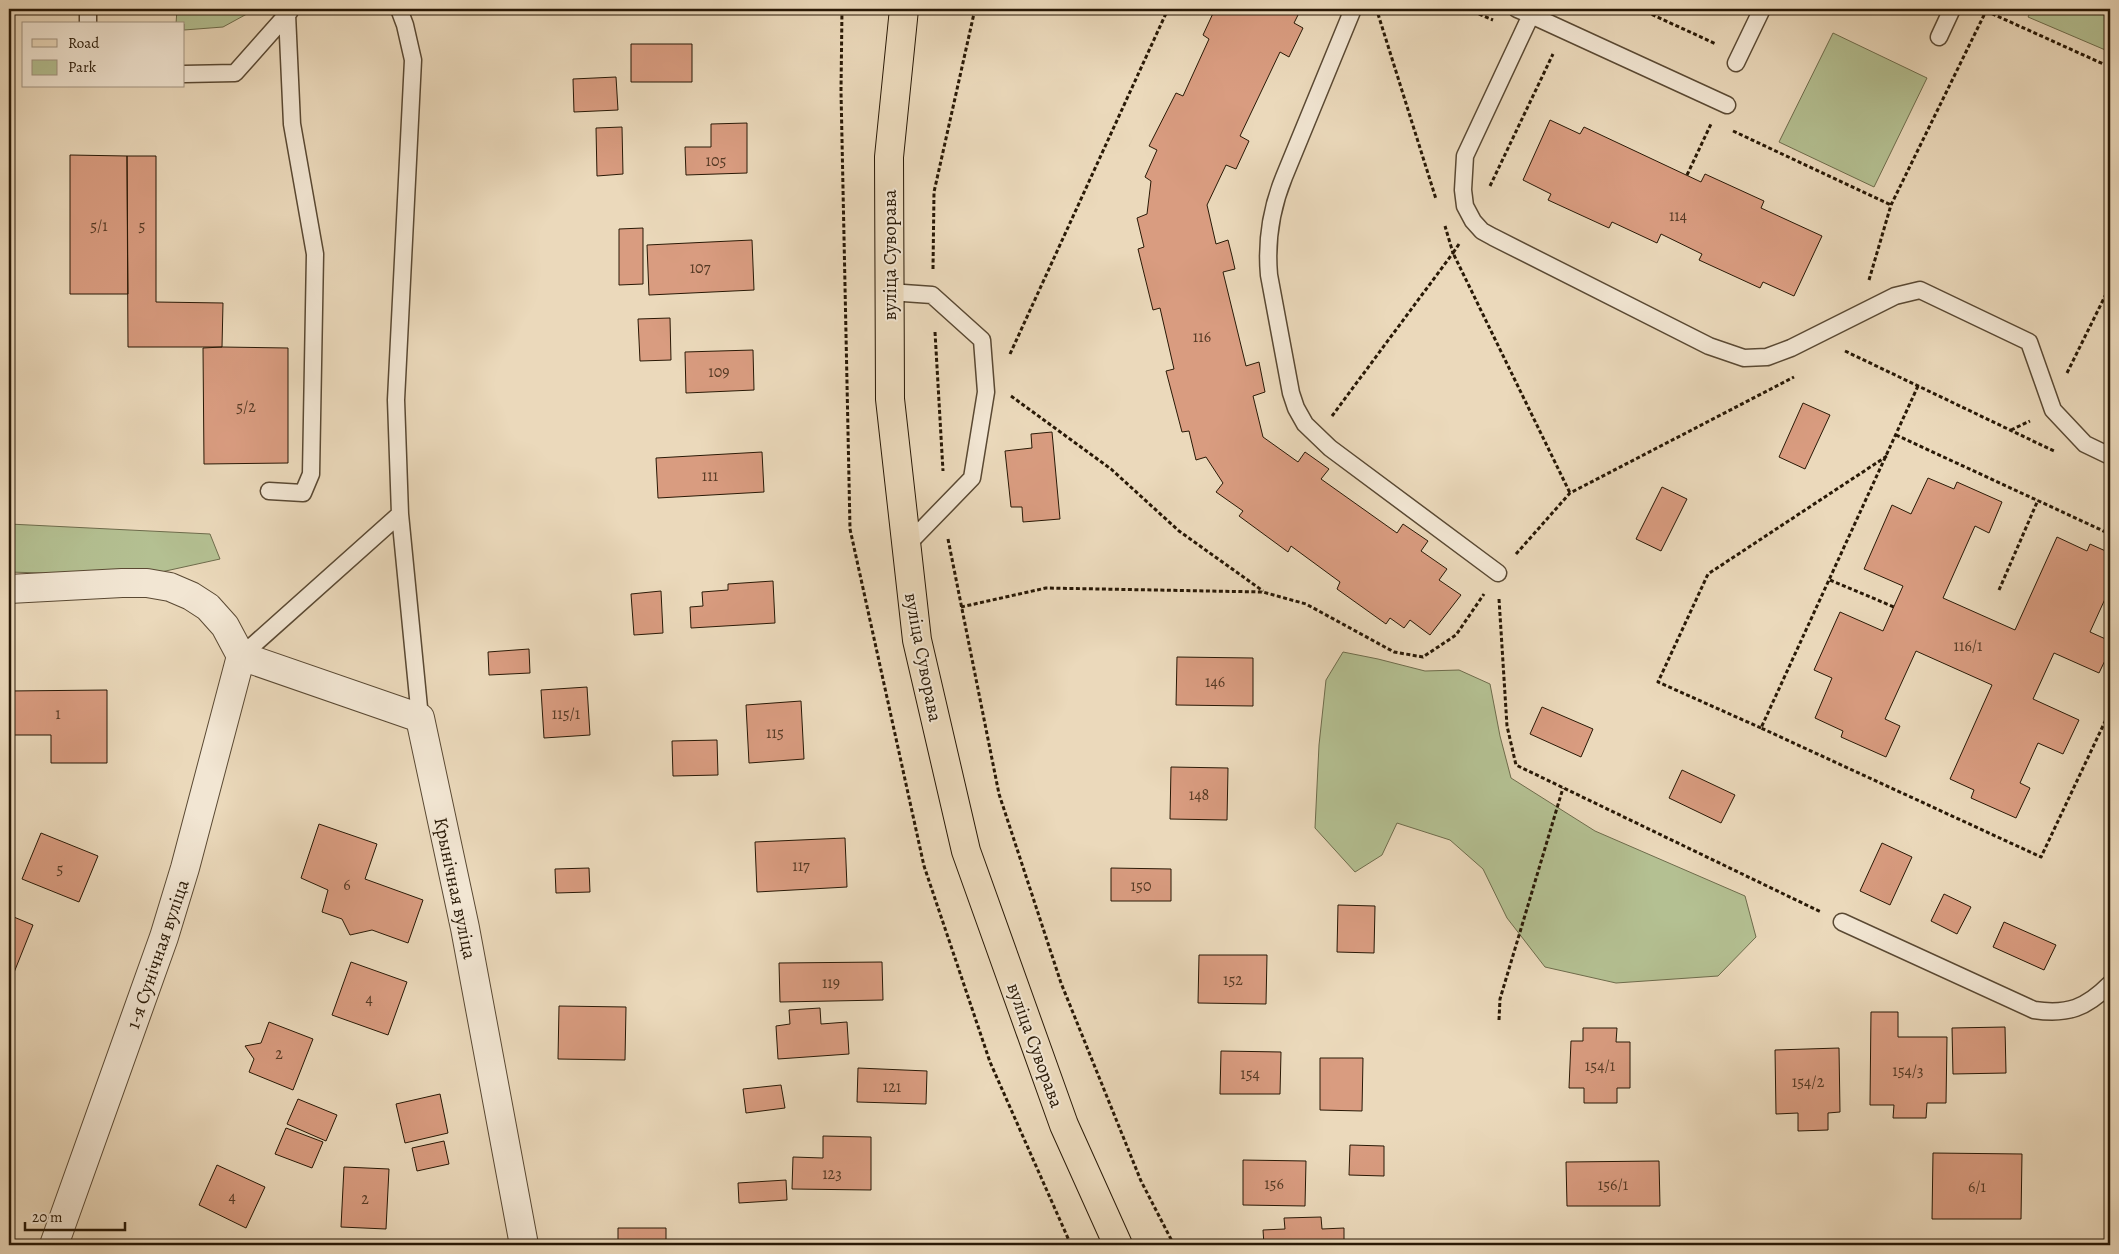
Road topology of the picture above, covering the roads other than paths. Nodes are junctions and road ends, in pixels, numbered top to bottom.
1 (88, 9) edge
2 (399, 9) edge
3 (904, 9) edge
4 (1354, 9) edge
5 (1762, 9) edge
6 (1952, 9) edge
7 (1528, 11) edge
8 (289, 12) edge
9 (88, 22) edge
10 (1938, 37) dead end
11 (1736, 63) dead end
12 (185, 74) edge
13 (1727, 105) dead end
14 (890, 292) junction
15 (2110, 456) edge
16 (269, 491) dead end
17 (400, 514) junction
18 (906, 546) junction
19 (1498, 573) road end
20 (9, 589) edge
21 (241, 656) junction
22 (420, 718) junction
23 (1842, 922) road end
24 (2110, 984) edge
25 (54, 1245) edge
26 (524, 1245) edge
27 (1118, 1245) edge

1 - 9 lane
2 - 17 lane
3 - 14 main road, вуліца Суворава
4 - 19 lane
5 - 11 lane
6 - 10 lane
7 - 13 lane
7 - 15 lane
8 - 12 lane
8 - 16 lane
14 - 18 main road, вуліца Суворава
14 - 18 lane
17 - 21 lane
17 - 22 lane
18 - 27 main road, вуліца Суворава
20 - 21 street
21 - 22 street
21 - 25 street, 1-я Сунічная вуліца
22 - 26 street, Крынічная вуліца
23 - 24 lane

